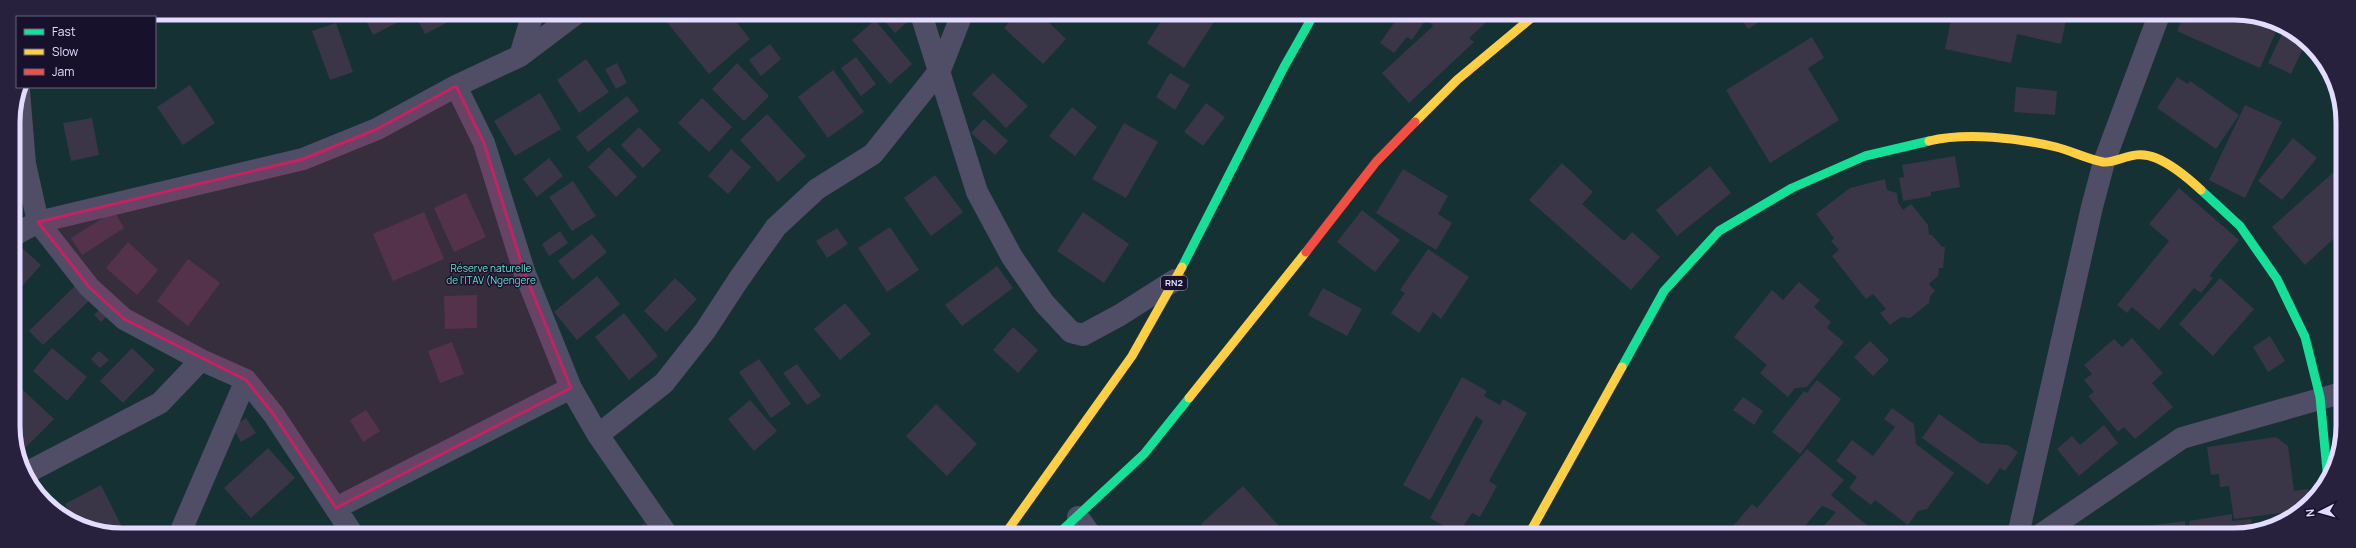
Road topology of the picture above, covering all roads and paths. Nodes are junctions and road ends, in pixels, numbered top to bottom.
1 (531, 20) edge
2 (569, 20) edge
3 (923, 20) edge
4 (960, 20) edge
5 (1311, 20) edge
6 (1529, 20) edge
7 (2157, 20) edge
8 (520, 56) junction
9 (940, 70) junction
10 (456, 86) junction
11 (21, 111) edge
12 (2104, 162) junction
13 (38, 222) junction
14 (20, 232) edge
15 (1175, 280) junction
16 (201, 360) junction
17 (246, 380) junction
18 (571, 388) junction
19 (2336, 394) edge
20 (2320, 397) junction
21 (598, 435) junction
22 (2327, 469) edge
23 (31, 471) edge
24 (336, 508) junction
25 (1084, 525) edge
26 (182, 528) edge
27 (349, 528) edge
28 (663, 528) edge
29 (1010, 528) edge
30 (1532, 528) edge
31 (2020, 528) edge
32 (2050, 528) edge

1 - 8 street
2 - 8 street
3 - 9 street
4 - 9 street
5 - 15 main road, RN2
6 - 25 main road
7 - 12 street
8 - 10 street
9 - 15 street
9 - 21 street
10 - 13 street
10 - 18 street
11 - 13 street
12 - 20 main road
12 - 30 main road
12 - 31 street
13 - 14 street
13 - 16 street
15 - 29 main road, RN2
16 - 17 street
16 - 23 street
17 - 24 street
17 - 26 street
18 - 21 street
18 - 24 street
19 - 20 street
20 - 22 main road
20 - 32 street
21 - 28 street
24 - 27 street

